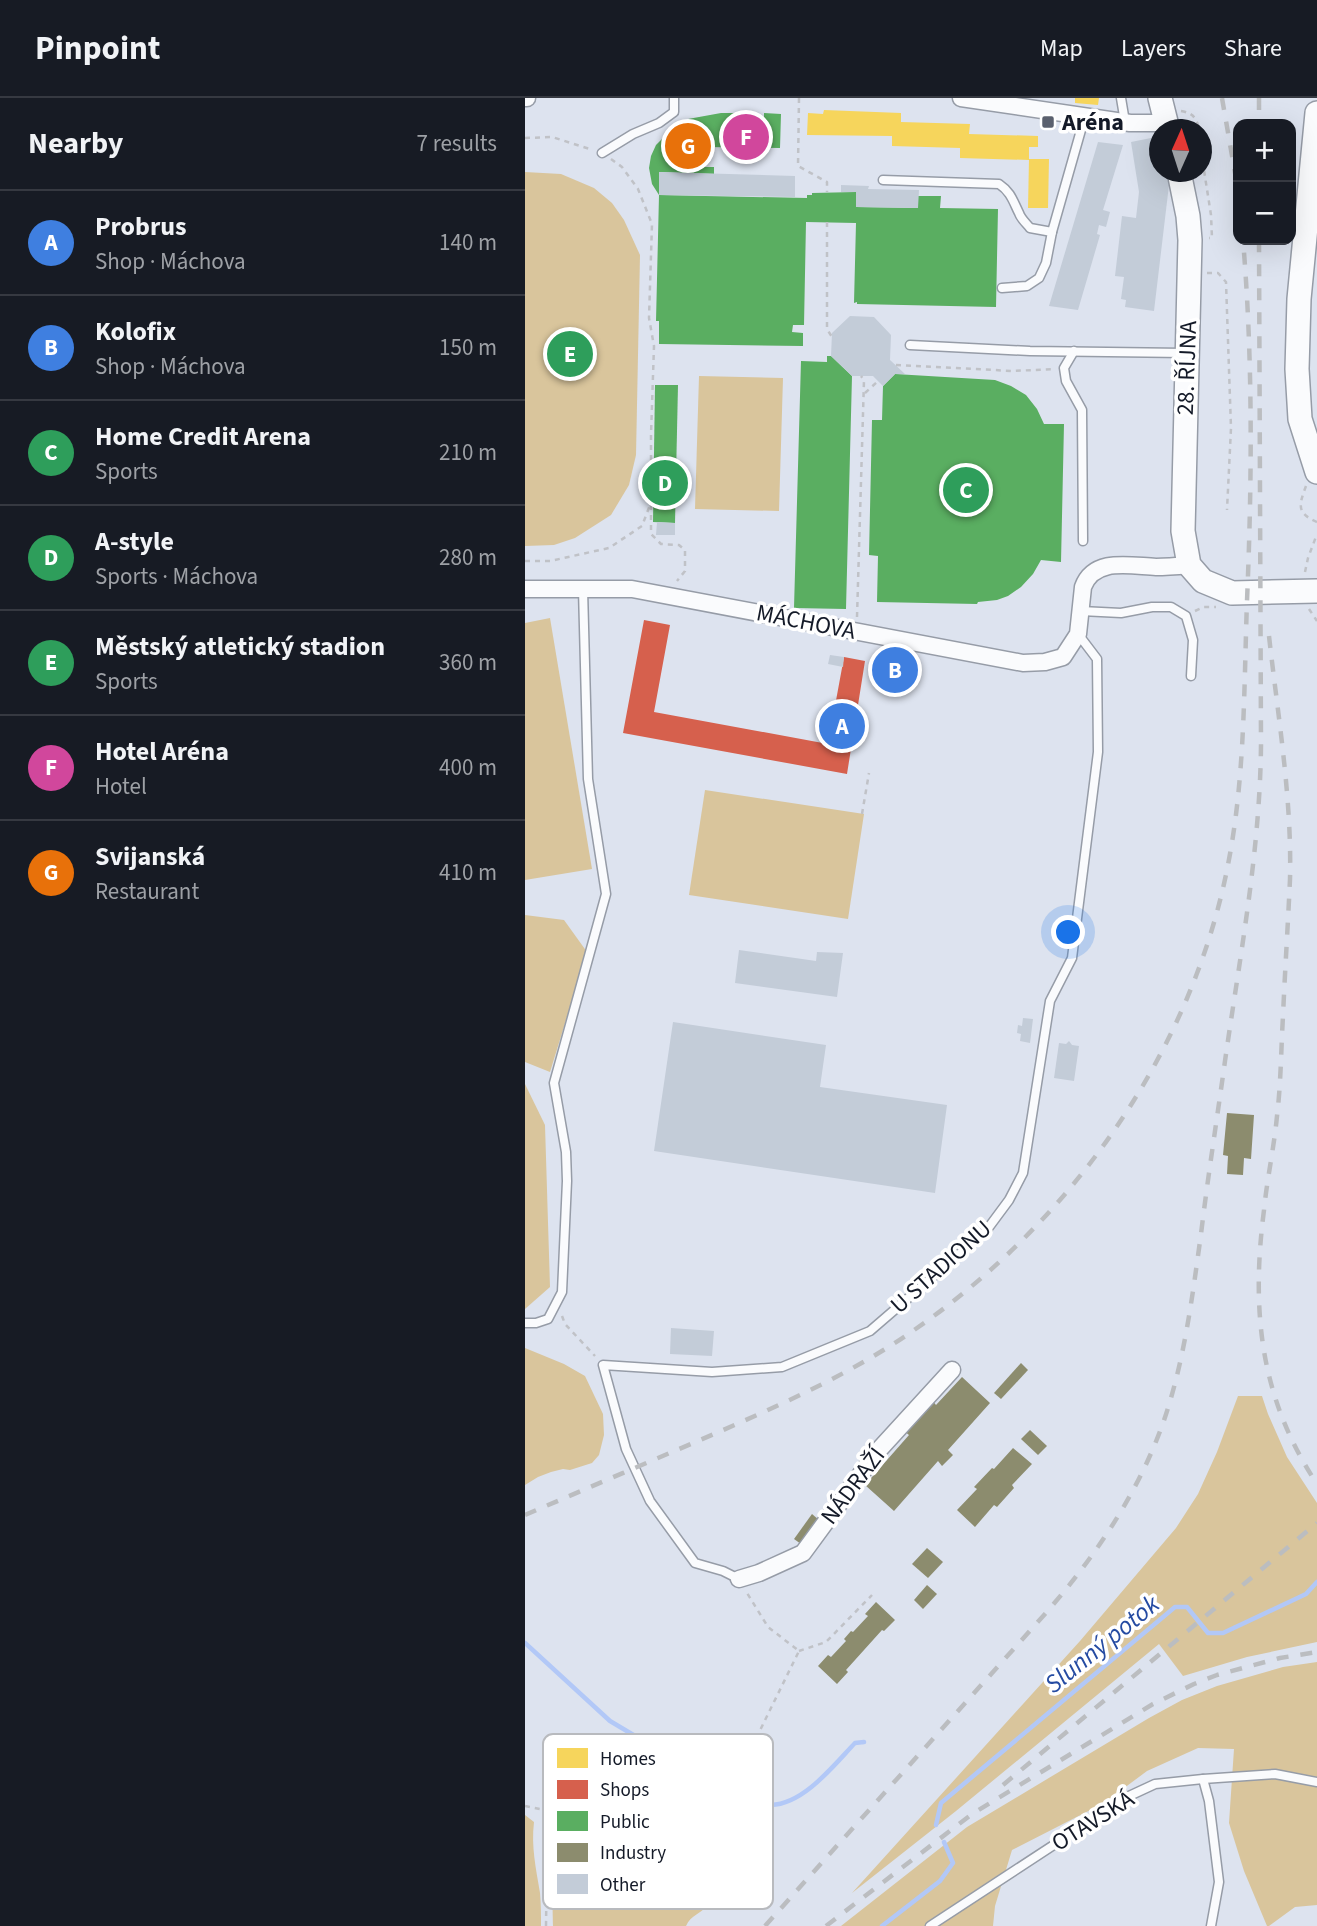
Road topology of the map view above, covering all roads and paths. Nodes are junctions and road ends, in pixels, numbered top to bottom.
1 (674, 98) edge
2 (799, 98) edge
3 (961, 98) edge
4 (1121, 98) edge
5 (1317, 113) edge
6 (1167, 115) edge
7 (1085, 116) junction
8 (1197, 119) edge
9 (1125, 122) junction
10 (525, 138) edge
11 (602, 153) junction
12 (1314, 158) edge
13 (883, 180) dead end
14 (1181, 182) edge
15 (1206, 182) edge
16 (827, 192) dead end
17 (827, 222) dead end
18 (1052, 232) junction
19 (1190, 240) junction
20 (1190, 272) junction
21 (1002, 288) dead end
22 (832, 337) dead end
23 (910, 345) dead end
24 (1074, 351) junction
25 (1188, 353) junction
26 (896, 365) dead end
27 (1064, 368) junction
28 (861, 376) dead end
29 (878, 381) dead end
30 (863, 394) junction
31 (1310, 428) edge
32 (1316, 468) edge
33 (652, 502) junction
34 (1227, 510) dead end
35 (1317, 522) edge
36 (1317, 534) edge
37 (1083, 541) dead end
38 (525, 561) edge
39 (1189, 565) junction
40 (525, 589) edge
41 (583, 589) junction
42 (1312, 591) edge
43 (667, 595) junction
44 (1223, 607) dead end
45 (1081, 611) junction
46 (1186, 616) junction
47 (856, 631) junction
48 (1078, 634) junction
49 (1191, 676) dead end
50 (869, 774) dead end
51 (862, 814) dead end
52 (557, 1303) junction
53 (525, 1323) edge
54 (603, 1365) junction
55 (952, 1370) dead end
56 (739, 1579) junction
57 (872, 1595) dead end
58 (799, 1651) junction
59 (758, 1734) edge
60 (1203, 1779) junction
61 (1317, 1782) edge
62 (525, 1805) edge
63 (543, 1809) edge
64 (930, 1926) edge
65 (1211, 1926) edge

1 - 11 lane
2 - 16 path
3 - 7 street
4 - 9 lane
5 - 12 street
6 - 8 path
6 - 9 street
7 - 9 street
7 - 18 lane
10 - 11 path
11 - 33 path
12 - 31 street
13 - 18 lane
14 - 19 street, 28. ŘÍJNA
15 - 19 path
17 - 22 path
18 - 21 lane
19 - 20 street, 28. ŘÍJNA
20 - 25 street, 28. ŘÍJNA
20 - 34 path
23 - 24 lane
24 - 25 lane
24 - 27 lane
25 - 39 street, 28. ŘÍJNA
26 - 27 path
27 - 37 lane
28 - 30 path
29 - 30 path
30 - 47 path
31 - 32 street
32 - 35 path
33 - 38 path
33 - 43 path
36 - 42 path
39 - 42 street
39 - 45 street
40 - 41 street, MÁCHOVA
41 - 43 street, MÁCHOVA
41 - 52 lane
43 - 47 street, MÁCHOVA
44 - 46 path
45 - 46 lane
45 - 48 street
46 - 49 lane
47 - 48 street, MÁCHOVA
48 - 54 lane, U STADIONU
50 - 51 path
52 - 53 lane
52 - 54 path
54 - 56 lane
55 - 56 street, NÁDRAŽÍ
56 - 58 path
57 - 58 path
58 - 59 path
60 - 61 lane, OTAVSKÁ
60 - 64 lane, OTAVSKÁ
60 - 65 lane
62 - 63 path

